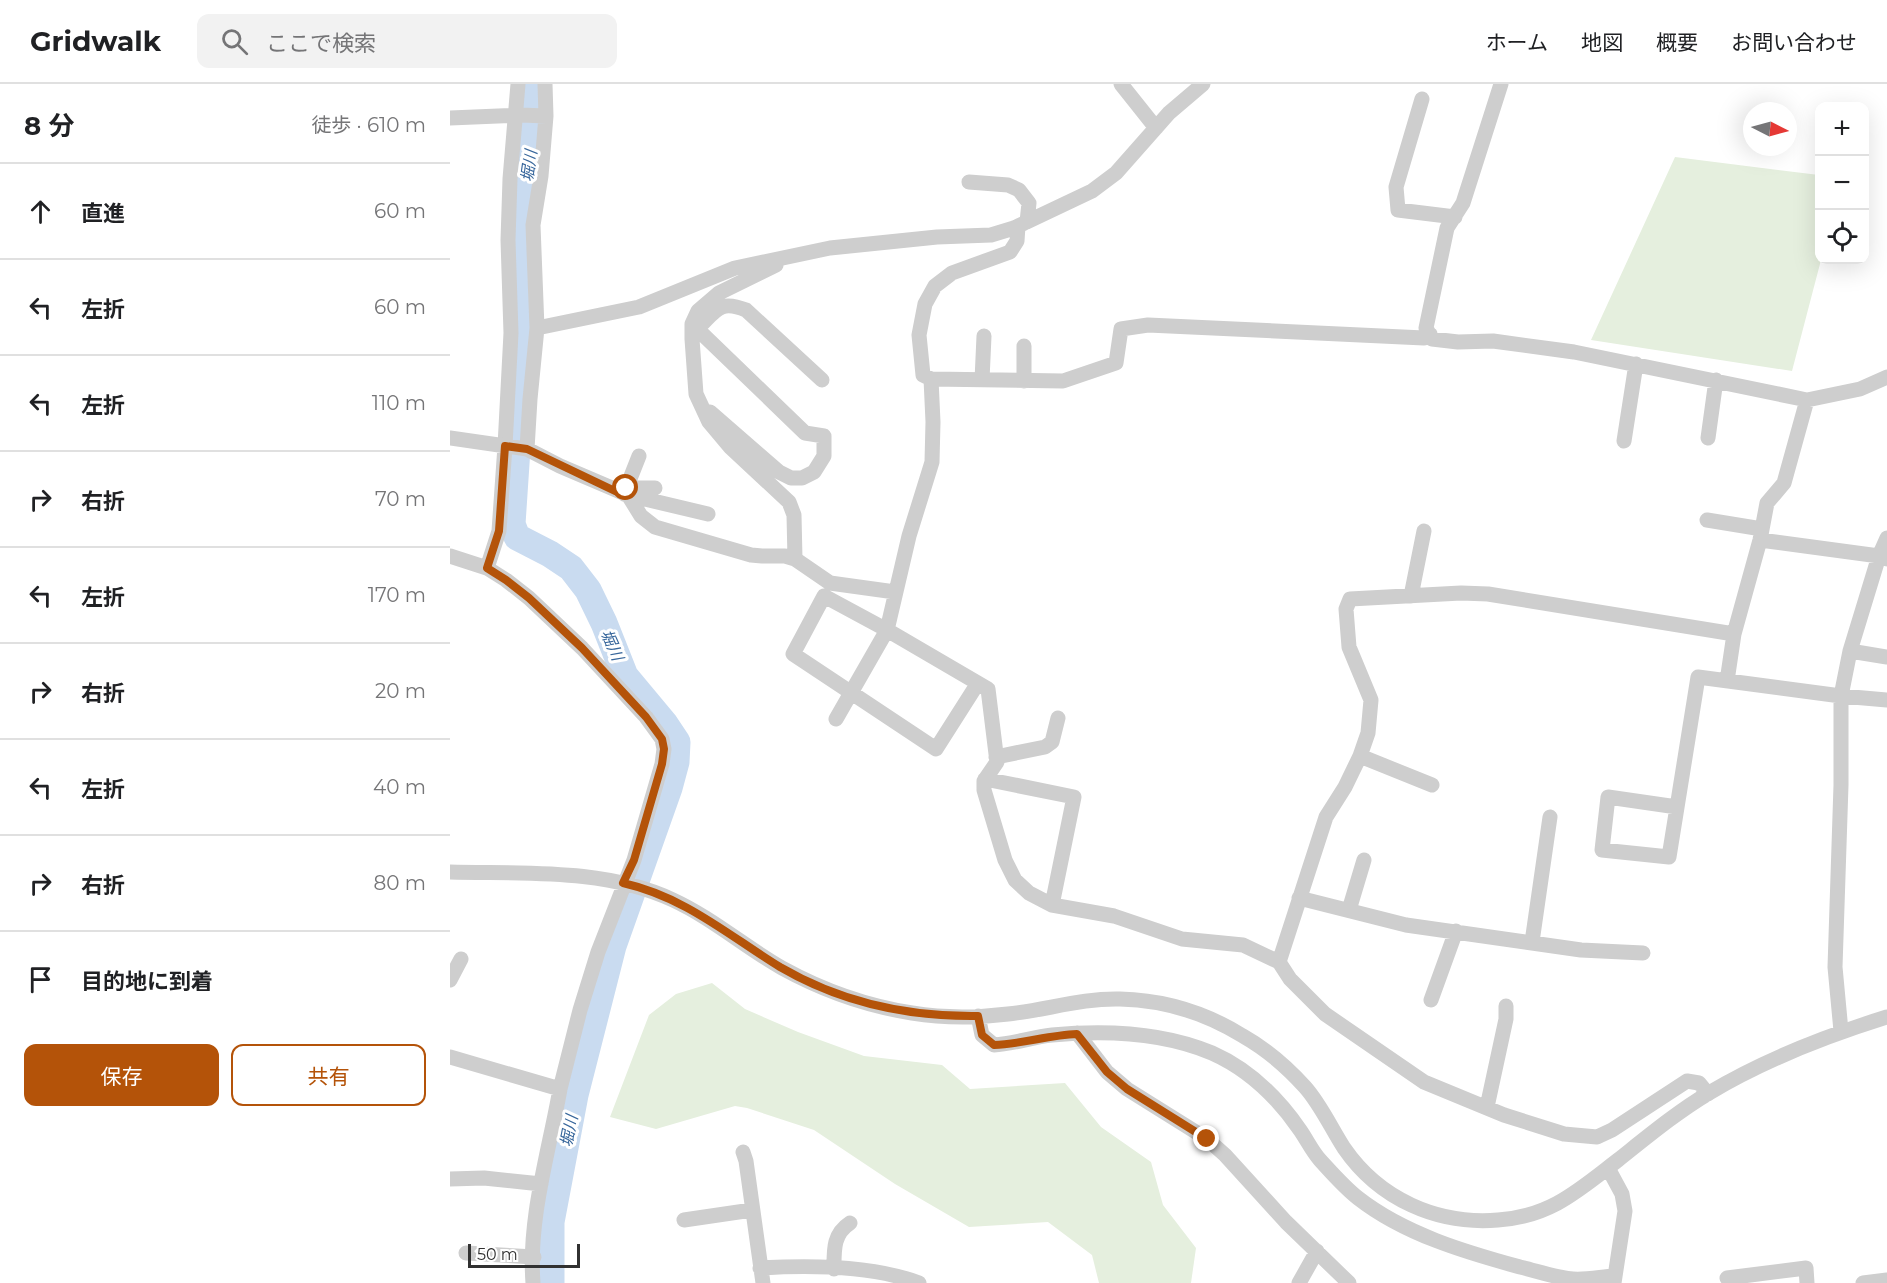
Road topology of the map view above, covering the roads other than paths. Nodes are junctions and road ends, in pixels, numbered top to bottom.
1 (518, 84) edge
2 (545, 84) edge
3 (1121, 84) edge
4 (1203, 84) edge
5 (1501, 84) edge
6 (1422, 99) dead end
7 (519, 115) junction
8 (543, 116) junction
9 (450, 118) edge
10 (1156, 128) junction
11 (969, 182) dead end
12 (1455, 217) junction
13 (1023, 224) junction
14 (794, 255) junction
15 (694, 326) junction
16 (537, 328) junction
17 (1430, 334) junction
18 (984, 336) dead end
19 (1024, 346) dead end
20 (1636, 363) junction
21 (1887, 377) edge
22 (932, 379) junction
23 (822, 380) dead end
24 (982, 380) junction
25 (1716, 380) junction
26 (1024, 381) junction
27 (1807, 400) junction
28 (701, 405) junction
29 (450, 438) edge
30 (1708, 438) dead end
31 (1624, 441) dead end
32 (505, 446) junction
33 (527, 449) junction
34 (639, 456) dead end
35 (655, 488) dead end
36 (626, 492) junction
37 (708, 514) dead end
38 (1707, 520) dead end
39 (1424, 531) dead end
40 (1761, 535) junction
41 (1887, 538) edge
42 (450, 556) edge
43 (1883, 558) edge
44 (795, 559) junction
45 (487, 568) junction
46 (895, 592) junction
47 (1411, 596) junction
48 (887, 630) junction
49 (1734, 634) junction
50 (1850, 651) junction
51 (1887, 657) edge
52 (1727, 681) junction
53 (978, 683) junction
54 (850, 694) junction
55 (1841, 696) junction
56 (1887, 700) edge
57 (1058, 718) dead end
58 (836, 719) dead end
59 (1360, 756) junction
60 (996, 757) junction
61 (985, 779) junction
62 (1432, 785) dead end
63 (1677, 807) junction
64 (1550, 816) dead end
65 (1364, 860) dead end
66 (450, 872) edge
67 (631, 885) junction
68 (1299, 898) junction
69 (1052, 905) junction
70 (1348, 910) junction
71 (1456, 931) junction
72 (1532, 942) junction
73 (1643, 953) dead end
74 (461, 960) dead end
75 (1279, 962) junction
76 (450, 980) edge
77 (1431, 1000) dead end
78 (1506, 1006) dead end
79 (978, 1016) junction
80 (1887, 1017) edge
81 (1841, 1031) junction
82 (1077, 1034) junction
83 (450, 1058) edge
84 (560, 1089) junction
85 (1707, 1094) junction
86 (1487, 1107) junction
87 (742, 1152) dead end
88 (1608, 1167) junction
89 (450, 1179) edge
90 (541, 1184) junction
91 (752, 1210) junction
92 (684, 1220) dead end
93 (849, 1223) dead end
94 (1317, 1251) junction
95 (466, 1253) dead end
96 (534, 1257) junction
97 (834, 1269) junction
98 (761, 1276) edge
99 (1727, 1278) dead end
100 (1614, 1280) edge
101 (1887, 1280) edge
102 (533, 1283) edge
103 (920, 1283) edge
104 (1299, 1283) edge
105 (1349, 1283) edge
106 (1807, 1283) edge
107 (1863, 1283) edge

1 - 7 street
2 - 8 street
3 - 10 street
4 - 10 street
5 - 12 street
6 - 12 street
7 - 8 street
7 - 9 street
7 - 32 street
8 - 16 street
10 - 13 street
11 - 13 street
12 - 17 street
13 - 14 street
13 - 22 street
14 - 15 street
14 - 16 street
15 - 23 street
15 - 28 street
15 - 28 street
16 - 33 street
17 - 20 street
17 - 26 street
18 - 24 street
19 - 26 street
20 - 25 street
20 - 31 street
21 - 27 street
22 - 24 street
22 - 46 street
24 - 26 street
25 - 27 street
25 - 30 street
27 - 40 street
28 - 44 street
29 - 32 street
32 - 33 street
32 - 45 street
33 - 36 street
34 - 36 street
35 - 36 street
36 - 37 street
36 - 44 street
38 - 40 street
39 - 47 street
40 - 43 street
40 - 49 street
41 - 43 street
42 - 45 street
43 - 50 street
44 - 46 street
45 - 67 street
46 - 48 street
47 - 49 street
47 - 59 street
48 - 53 street
48 - 54 street
48 - 54 street
49 - 52 street
50 - 51 street
50 - 55 street
52 - 55 street
52 - 63 street
53 - 54 street
53 - 60 street
54 - 58 street
55 - 56 street
55 - 81 street
57 - 60 street
59 - 62 street
59 - 68 street
60 - 61 street
61 - 69 street
61 - 69 street
63 - 63 street
64 - 72 street
65 - 70 street
66 - 67 street
67 - 79 street
67 - 84 street
68 - 70 street
68 - 75 street
69 - 75 street
70 - 71 street
71 - 72 street
71 - 77 street
72 - 73 street
74 - 76 street
75 - 86 street
78 - 86 street
79 - 82 street
79 - 88 street
80 - 81 street
81 - 85 street
82 - 94 street
82 - 100 street
83 - 84 street
84 - 90 street
85 - 86 street
85 - 88 street
87 - 91 street
88 - 100 street
89 - 90 street
90 - 96 street
91 - 92 street
91 - 98 street
93 - 97 street
94 - 104 street
94 - 105 street
95 - 96 street
96 - 102 street
97 - 98 street
97 - 103 street
99 - 106 street
101 - 107 street

